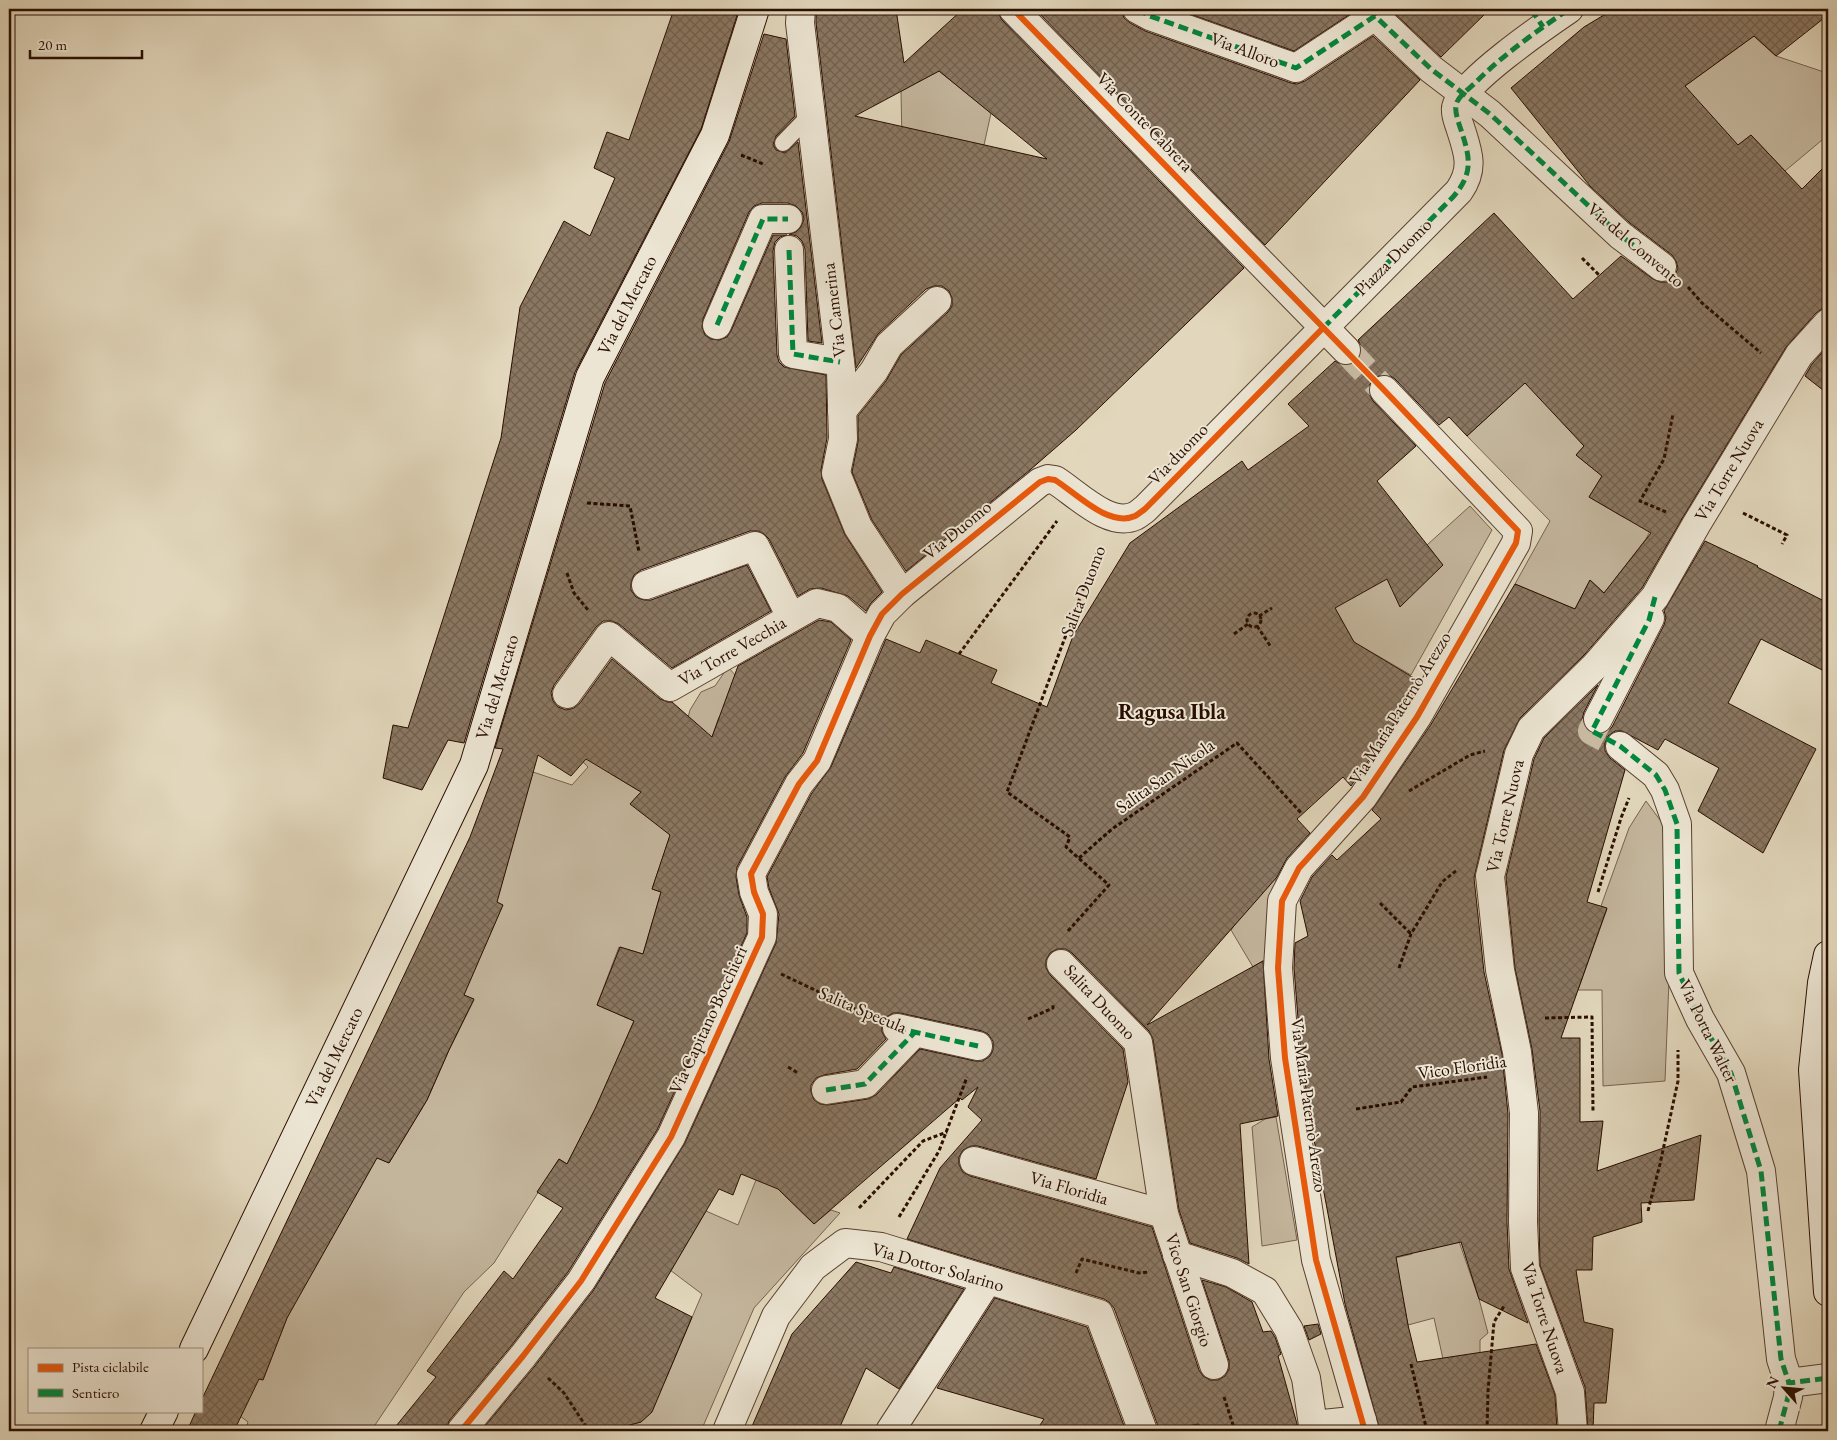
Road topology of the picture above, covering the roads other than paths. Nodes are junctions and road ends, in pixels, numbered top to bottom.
1 (755, 9) edge
2 (801, 9) edge
3 (1013, 9) edge
4 (1136, 9) edge
5 (1569, 9) edge
6 (1537, 18) edge
7 (1464, 94) junction
8 (811, 114) junction
9 (783, 143) road end
10 (788, 219) dead end
11 (789, 250) dead end
12 (1662, 267) road end
13 (937, 301) dead end
14 (1828, 323) edge
15 (717, 326) dead end
16 (1323, 328) junction
17 (1346, 350) tunnel mouth
18 (840, 362) junction
19 (1384, 390) tunnel mouth
20 (842, 411) junction
21 (1031, 489) joint
22 (646, 585) road end
23 (902, 594) junction
24 (1655, 597) junction
25 (791, 617) junction
26 (870, 636) junction
27 (567, 694) dead end
28 (1598, 719) tunnel mouth
29 (1620, 746) tunnel mouth
30 (1828, 955) edge
31 (1061, 964) road end
32 (978, 1046) road end
33 (826, 1090) dead end
34 (974, 1161) dead end
35 (1164, 1214) junction
36 (1180, 1262) junction
37 (988, 1280) junction
38 (1828, 1292) edge
39 (194, 1348) edge
40 (1214, 1365) dead end
41 (1828, 1378) edge
42 (1790, 1383) junction
43 (164, 1412) edge
44 (1364, 1426) edge
45 (1314, 1428) edge
46 (154, 1431) edge
47 (461, 1431) edge
48 (727, 1431) edge
49 (890, 1431) edge
50 (1143, 1431) edge
51 (1573, 1431) edge
52 (1779, 1431) edge

1 - 39 street, Via del Mercato
2 - 8 street, Via Camerina
3 - 16 street, Via Conte Cabrera
4 - 7 street, Via Alloro
5 - 6 street
6 - 7 street
7 - 12 street, Via del Convento
7 - 16 street, Piazza Duomo
8 - 9 lane
8 - 18 street, Via Camerina
10 - 15 street
11 - 18 street
13 - 20 street
14 - 24 street, Via Torre Nuova
16 - 17 street
16 - 21 street, Via duomo
18 - 20 street, Via Camerina
19 - 44 street, Via Maria Paternò Arezzo
20 - 23 street, Via Camerina
21 - 23 street, Via Duomo
22 - 25 street
23 - 26 street, Via Capitano Bocchieri
24 - 28 street
24 - 51 street, Via Torre Nuova
25 - 26 street, Via Torre Vecchia
25 - 27 street, Via Torre Vecchia
26 - 47 street, Via Capitano Bocchieri
29 - 42 street, Via Porta Walter
30 - 38 street
31 - 35 street, Salita Duomo
32 - 33 street, Salita Specula
34 - 35 street, Via Floridia
35 - 36 street, Vico San Giorgio
36 - 40 street, Vico San Giorgio
36 - 45 street
37 - 48 street, Via Dottor Solarino
37 - 49 street
37 - 50 street, Via Dottor Solarino
41 - 42 street
42 - 52 street
43 - 46 street
44 - 45 street

